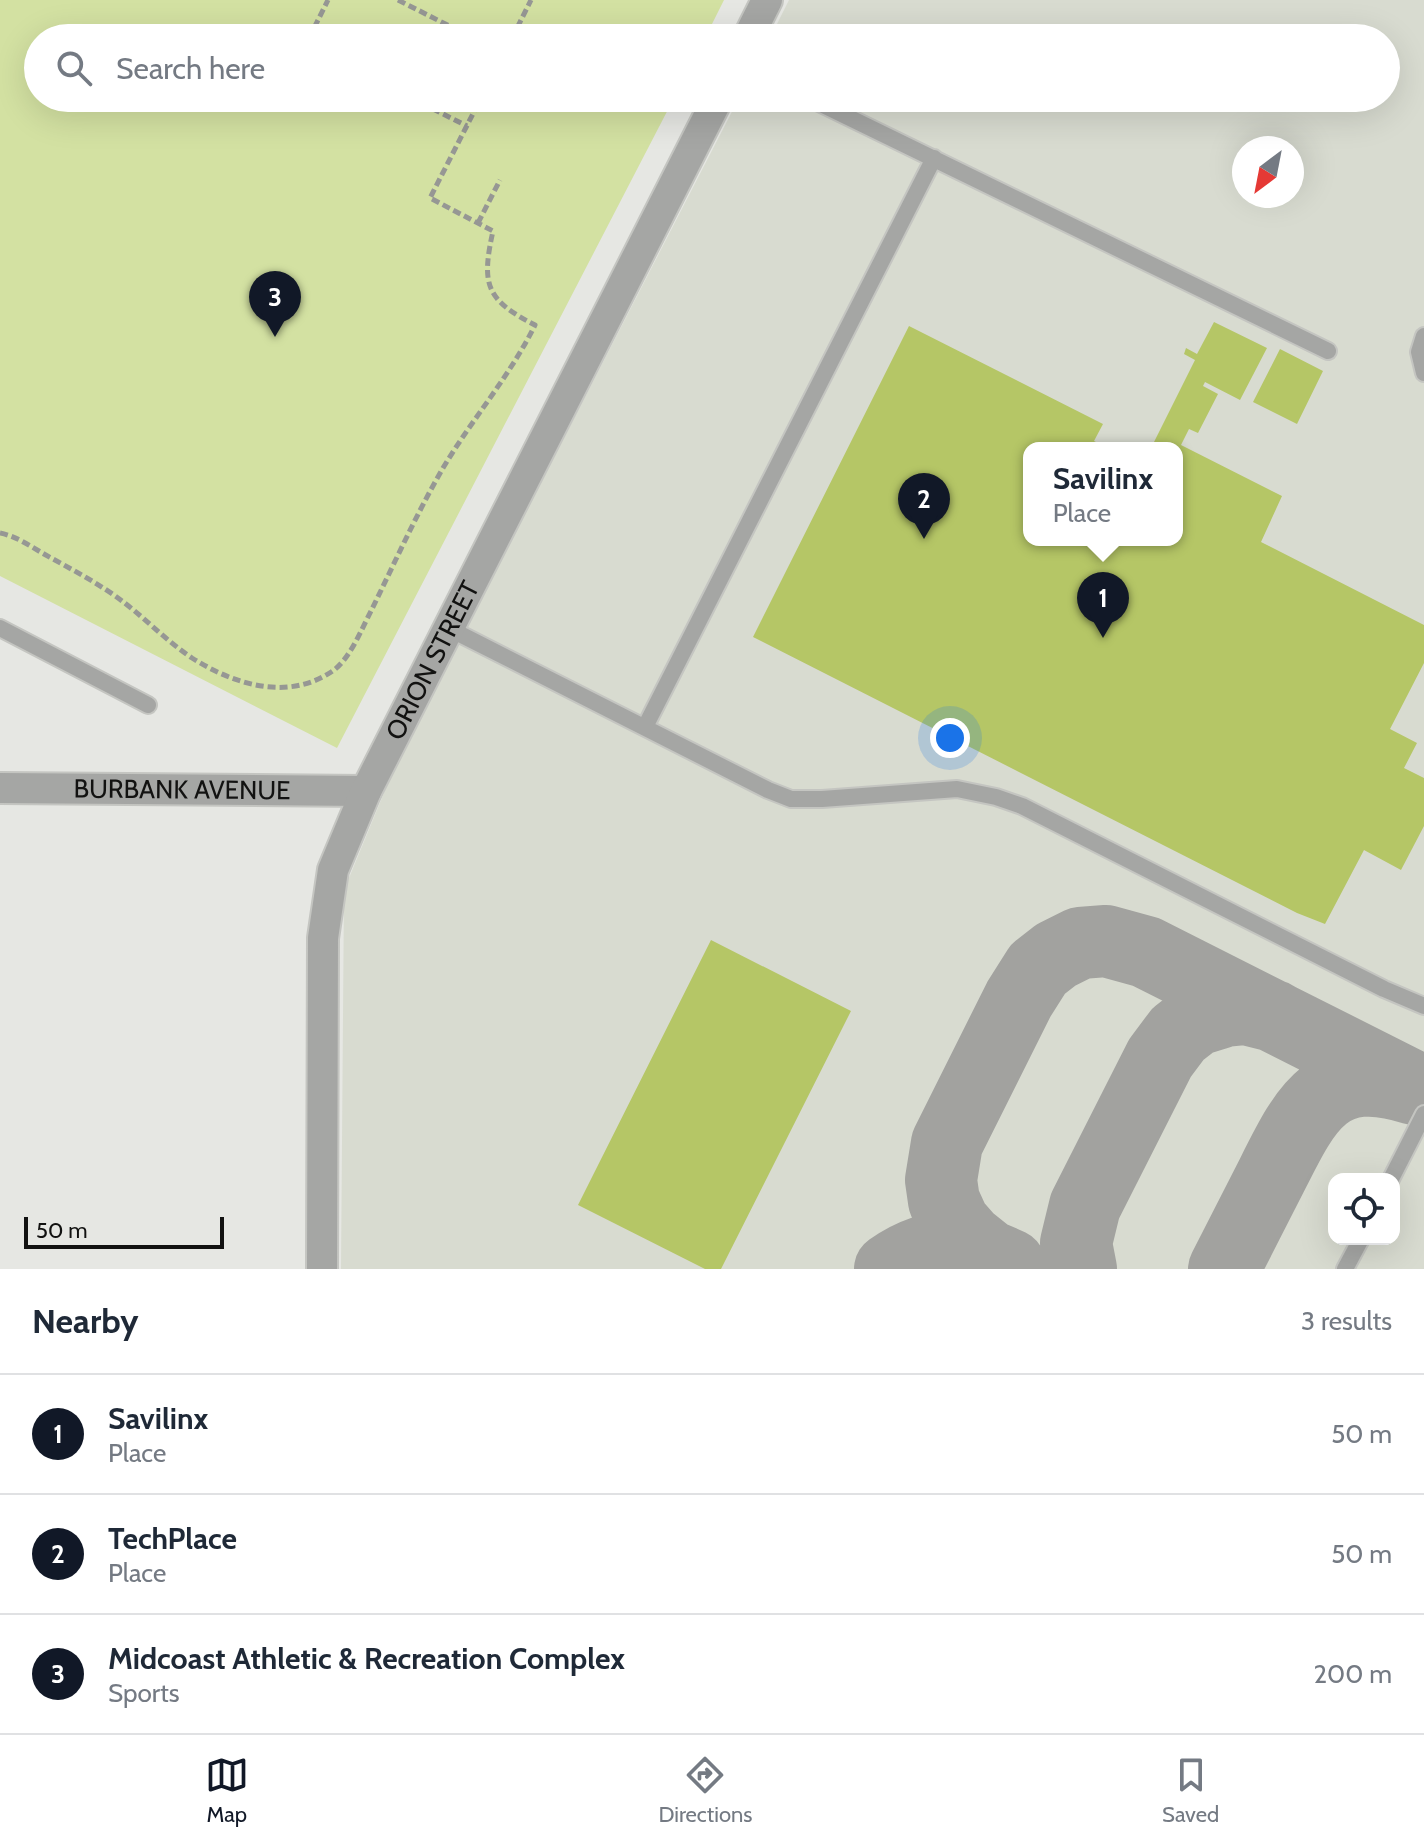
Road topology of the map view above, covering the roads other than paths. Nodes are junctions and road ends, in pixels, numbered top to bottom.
1 (767, 0) edge
2 (755, 24) edge
3 (711, 112) edge
4 (838, 112) edge
5 (934, 158) junction
6 (1424, 336) edge
7 (1328, 351) dead end
8 (1424, 373) edge
9 (0, 628) edge
10 (448, 628) junction
11 (148, 705) dead end
12 (645, 727) junction
13 (0, 788) edge
14 (366, 791) junction
15 (1424, 1006) edge
16 (1424, 1114) edge
17 (1394, 1173) edge
18 (1358, 1245) edge
19 (322, 1269) edge
20 (1345, 1269) edge

1 - 2 street
3 - 10 street, ORION STREET
4 - 5 lane
5 - 7 lane
5 - 12 lane
6 - 8 lane
9 - 11 lane
10 - 12 lane
10 - 14 street, ORION STREET
12 - 15 lane
13 - 14 street, BURBANK AVENUE
14 - 19 street, ORION STREET
16 - 17 lane
18 - 20 lane

